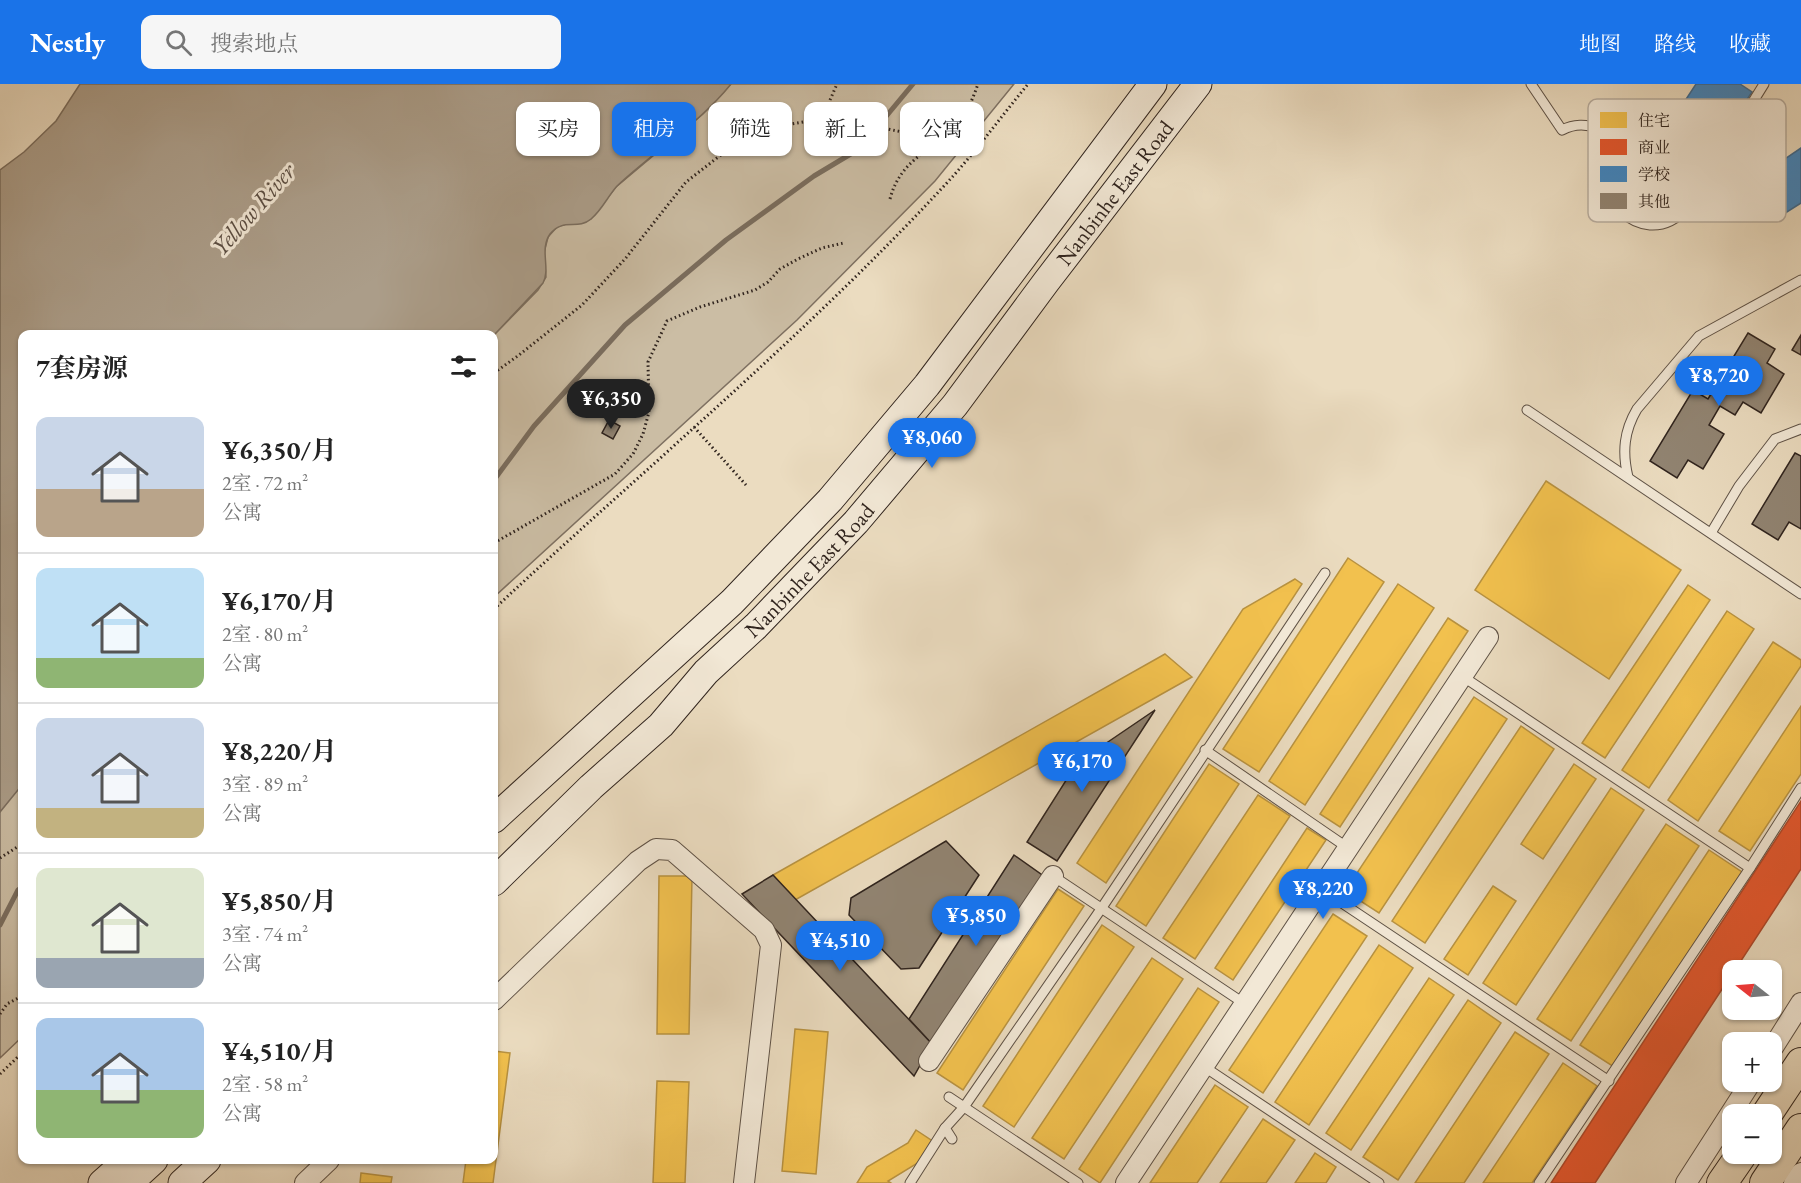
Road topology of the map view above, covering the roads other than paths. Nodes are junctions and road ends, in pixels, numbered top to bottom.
1 (1153, 84) edge
2 (1198, 84) edge
3 (1531, 84) edge
4 (1764, 84) edge
5 (1755, 99) edge
6 (1588, 126) edge
7 (1643, 222) edge
8 (1669, 222) edge
9 (1801, 280) edge
10 (1527, 410) dead end
11 (1801, 429) edge
12 (1628, 477) junction
13 (1711, 533) junction
14 (1325, 573) dead end
15 (1801, 594) edge
16 (1488, 637) dead end
17 (1462, 676) junction
18 (1205, 750) junction
19 (562, 756) junction
20 (591, 787) junction
21 (1801, 788) edge
22 (498, 815) edge
23 (1348, 848) junction
24 (1750, 868) junction
25 (1053, 876) joint
26 (498, 878) edge
27 (1321, 889) junction
28 (1101, 909) junction
29 (498, 996) edge
30 (1801, 1003) edge
31 (1245, 1004) junction
32 (1782, 1033) edge
33 (929, 1061) dead end
34 (1801, 1063) edge
35 (1203, 1066) junction
36 (1609, 1081) junction
37 (1745, 1092) edge
38 (949, 1097) dead end
39 (1774, 1104) edge
40 (964, 1107) junction
41 (945, 1128) junction
42 (1801, 1128) edge
43 (952, 1139) dead end
44 (203, 1164) edge
45 (325, 1164) edge
46 (1735, 1164) edge
47 (138, 1169) edge
48 (1801, 1173) edge
49 (102, 1183) edge
50 (182, 1183) edge
51 (305, 1183) edge
52 (744, 1183) edge
53 (910, 1183) edge
54 (1078, 1183) edge
55 (1126, 1183) edge
56 (1379, 1183) edge
57 (1539, 1183) edge
58 (1686, 1183) edge
59 (1722, 1183) edge
60 (1765, 1183) edge
61 (1794, 1183) edge

1 - 19 main road, Nanbinhe East Road
2 - 20 main road, Nanbinhe East Road
3 - 6 lane
4 - 5 lane
7 - 8 lane
9 - 12 lane
10 - 12 lane
11 - 13 lane
12 - 13 lane
13 - 15 lane
14 - 18 lane
16 - 17 street
17 - 23 street
17 - 24 lane
18 - 23 lane
18 - 28 lane
19 - 20 main road
19 - 22 main road, Nanbinhe East Road
20 - 26 main road, Nanbinhe East Road
21 - 24 lane
23 - 27 street
24 - 36 lane
25 - 28 lane
25 - 33 street
27 - 31 street
27 - 36 lane
28 - 31 lane
28 - 40 lane
29 - 52 street
30 - 32 street
31 - 35 street
34 - 39 main road
35 - 55 street
35 - 56 lane
36 - 57 lane
37 - 58 street
38 - 40 lane
40 - 41 lane
40 - 54 lane
41 - 43 lane
41 - 53 lane
42 - 60 main road
44 - 50 main road
45 - 51 street
46 - 59 main road
47 - 49 main road
48 - 61 street

